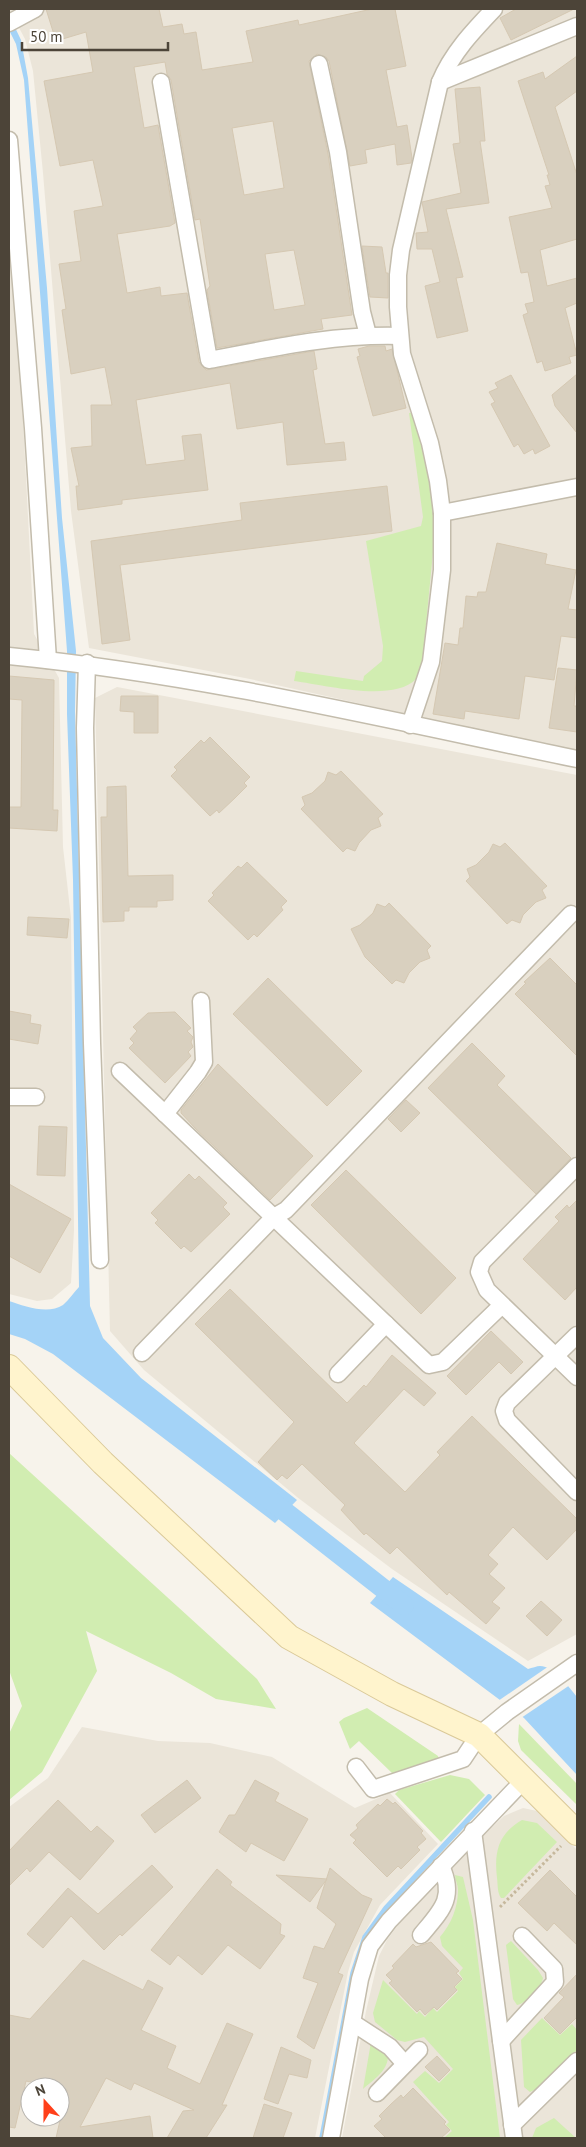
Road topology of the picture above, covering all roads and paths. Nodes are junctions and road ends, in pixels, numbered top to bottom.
1 (35, 9) edge
2 (494, 9) edge
3 (11, 21) edge
4 (577, 26) edge
5 (319, 64) dead end
6 (161, 82) dead end
7 (440, 82) junction
8 (9, 140) edge
9 (368, 335) junction
10 (400, 336) junction
11 (577, 487) edge
12 (442, 513) junction
13 (9, 656) edge
14 (48, 660) junction
15 (76, 662) junction
16 (410, 725) junction
17 (577, 759) edge
18 (571, 914) dead end
19 (201, 1001) dead end
20 (120, 1071) dead end
21 (9, 1097) edge
22 (36, 1097) dead end
23 (164, 1114) junction
24 (577, 1166) edge
25 (274, 1217) junction
26 (100, 1260) dead end
27 (502, 1305) junction
28 (386, 1324) junction
29 (577, 1335) edge
30 (142, 1353) dead end
31 (556, 1357) junction
32 (9, 1367) edge
33 (338, 1374) dead end
34 (577, 1377) edge
35 (577, 1492) edge
36 (577, 1663) edge
37 (479, 1735) junction
38 (356, 1767) dead end
39 (524, 1780) junction
40 (473, 1831) junction
41 (570, 1839) edge
42 (440, 1866) junction
43 (498, 1909) dead end
44 (421, 1935) dead end
45 (522, 1936) dead end
46 (353, 2023) junction
47 (501, 2041) junction
48 (419, 2050) dead end
49 (577, 2061) edge
50 (405, 2064) junction
51 (377, 2093) dead end
52 (513, 2132) edge
53 (331, 2138) edge

1 - 3 street
2 - 7 street
4 - 7 street
5 - 9 street
6 - 9 street
7 - 10 street
8 - 14 street
9 - 10 street
10 - 12 street
11 - 12 street
12 - 16 street
13 - 14 street
14 - 15 street
15 - 16 street
15 - 26 street
16 - 17 street
18 - 25 street
19 - 23 street
20 - 23 street
21 - 22 street
23 - 25 street
24 - 27 street
25 - 28 street
25 - 30 street
27 - 28 street
27 - 31 street
28 - 33 street
29 - 31 street
31 - 34 street
31 - 35 street
32 - 37 main road
36 - 37 street
37 - 38 street
37 - 39 main road
39 - 40 street
39 - 41 main road
40 - 42 street
40 - 47 street
41 - 43 path
42 - 44 street
42 - 46 street
45 - 47 street
46 - 50 street
46 - 53 street
47 - 52 street
48 - 50 street
49 - 52 street
50 - 51 street

